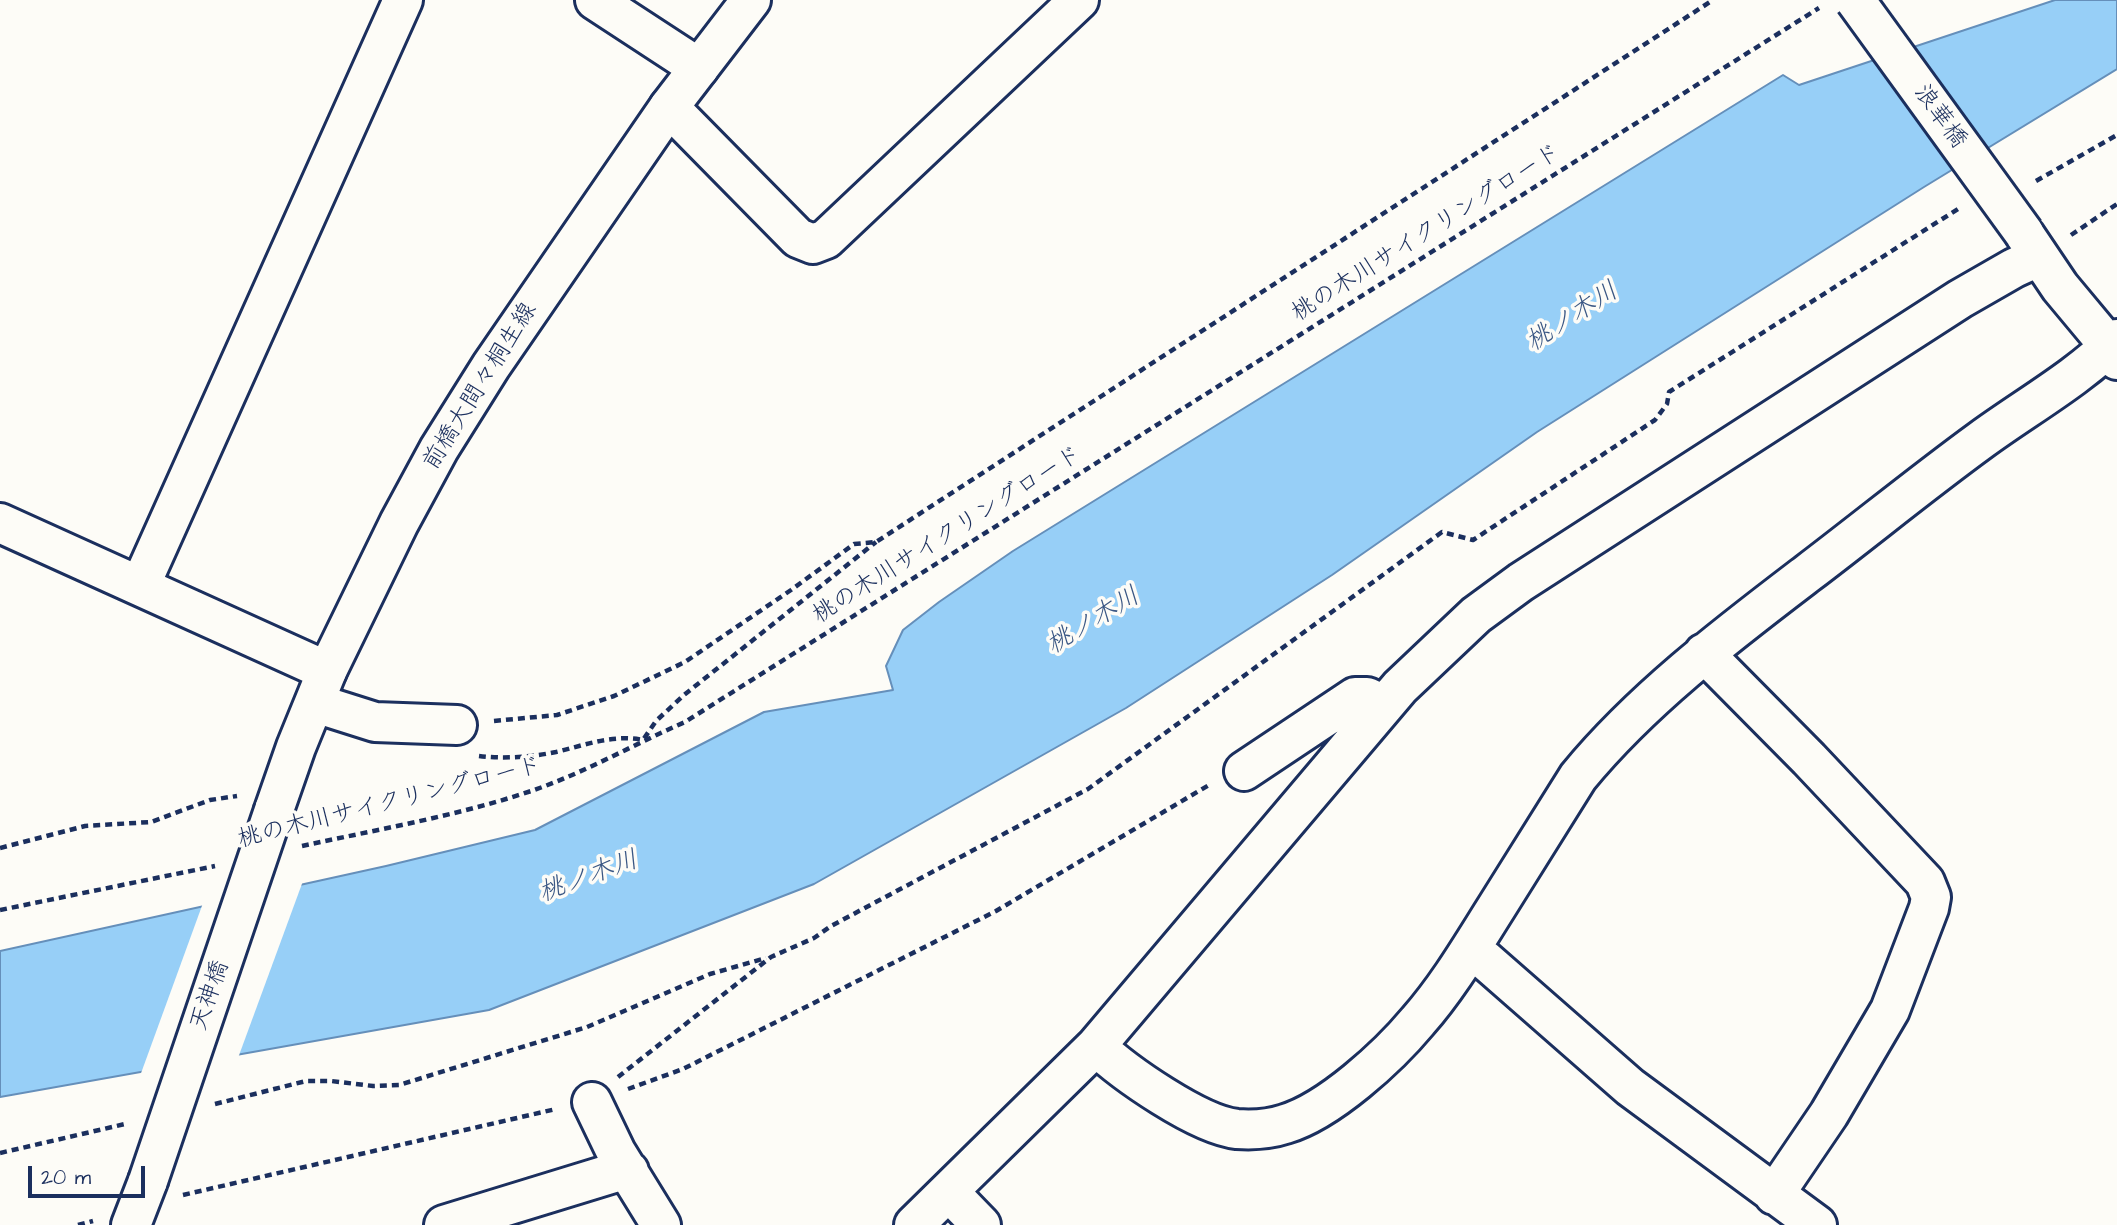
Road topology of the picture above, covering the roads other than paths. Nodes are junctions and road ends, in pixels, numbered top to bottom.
1 (403, 0) edge
2 (595, 0) edge
3 (751, 0) edge
4 (1079, 0) edge
5 (1838, 3) edge
6 (699, 68) junction
7 (669, 107) junction
8 (2031, 245) junction
9 (2115, 349) edge
10 (0, 523) edge
11 (140, 586) junction
12 (1704, 653) junction
13 (321, 687) junction
14 (1384, 705) junction
15 (464, 740) road end
16 (1244, 771) road end
17 (259, 803) joint
18 (1470, 950) junction
19 (1096, 1046) junction
20 (948, 1192) junction
21 (1773, 1195) junction
22 (139, 1205) edge
23 (444, 1225) edge
24 (661, 1225) edge
25 (914, 1225) edge
26 (982, 1225) edge
27 (1817, 1225) edge

1 - 11 street
2 - 6 street
3 - 6 street, 前橋大間々桐生線
4 - 7 street
5 - 8 street, 浪華橋, bridge
6 - 7 street, 前橋大間々桐生線
7 - 13 street, 前橋大間々桐生線
8 - 9 street, 浪華橋
8 - 14 street
9 - 12 street
10 - 11 street
11 - 13 street
12 - 18 street
12 - 21 street
13 - 15 street
13 - 17 street, 前橋大間々桐生線
14 - 16 street
14 - 19 street
17 - 22 street, 天神橋, bridge
18 - 19 street
18 - 21 street
19 - 20 street
20 - 25 street
20 - 26 street
21 - 27 street
23 - 24 street

